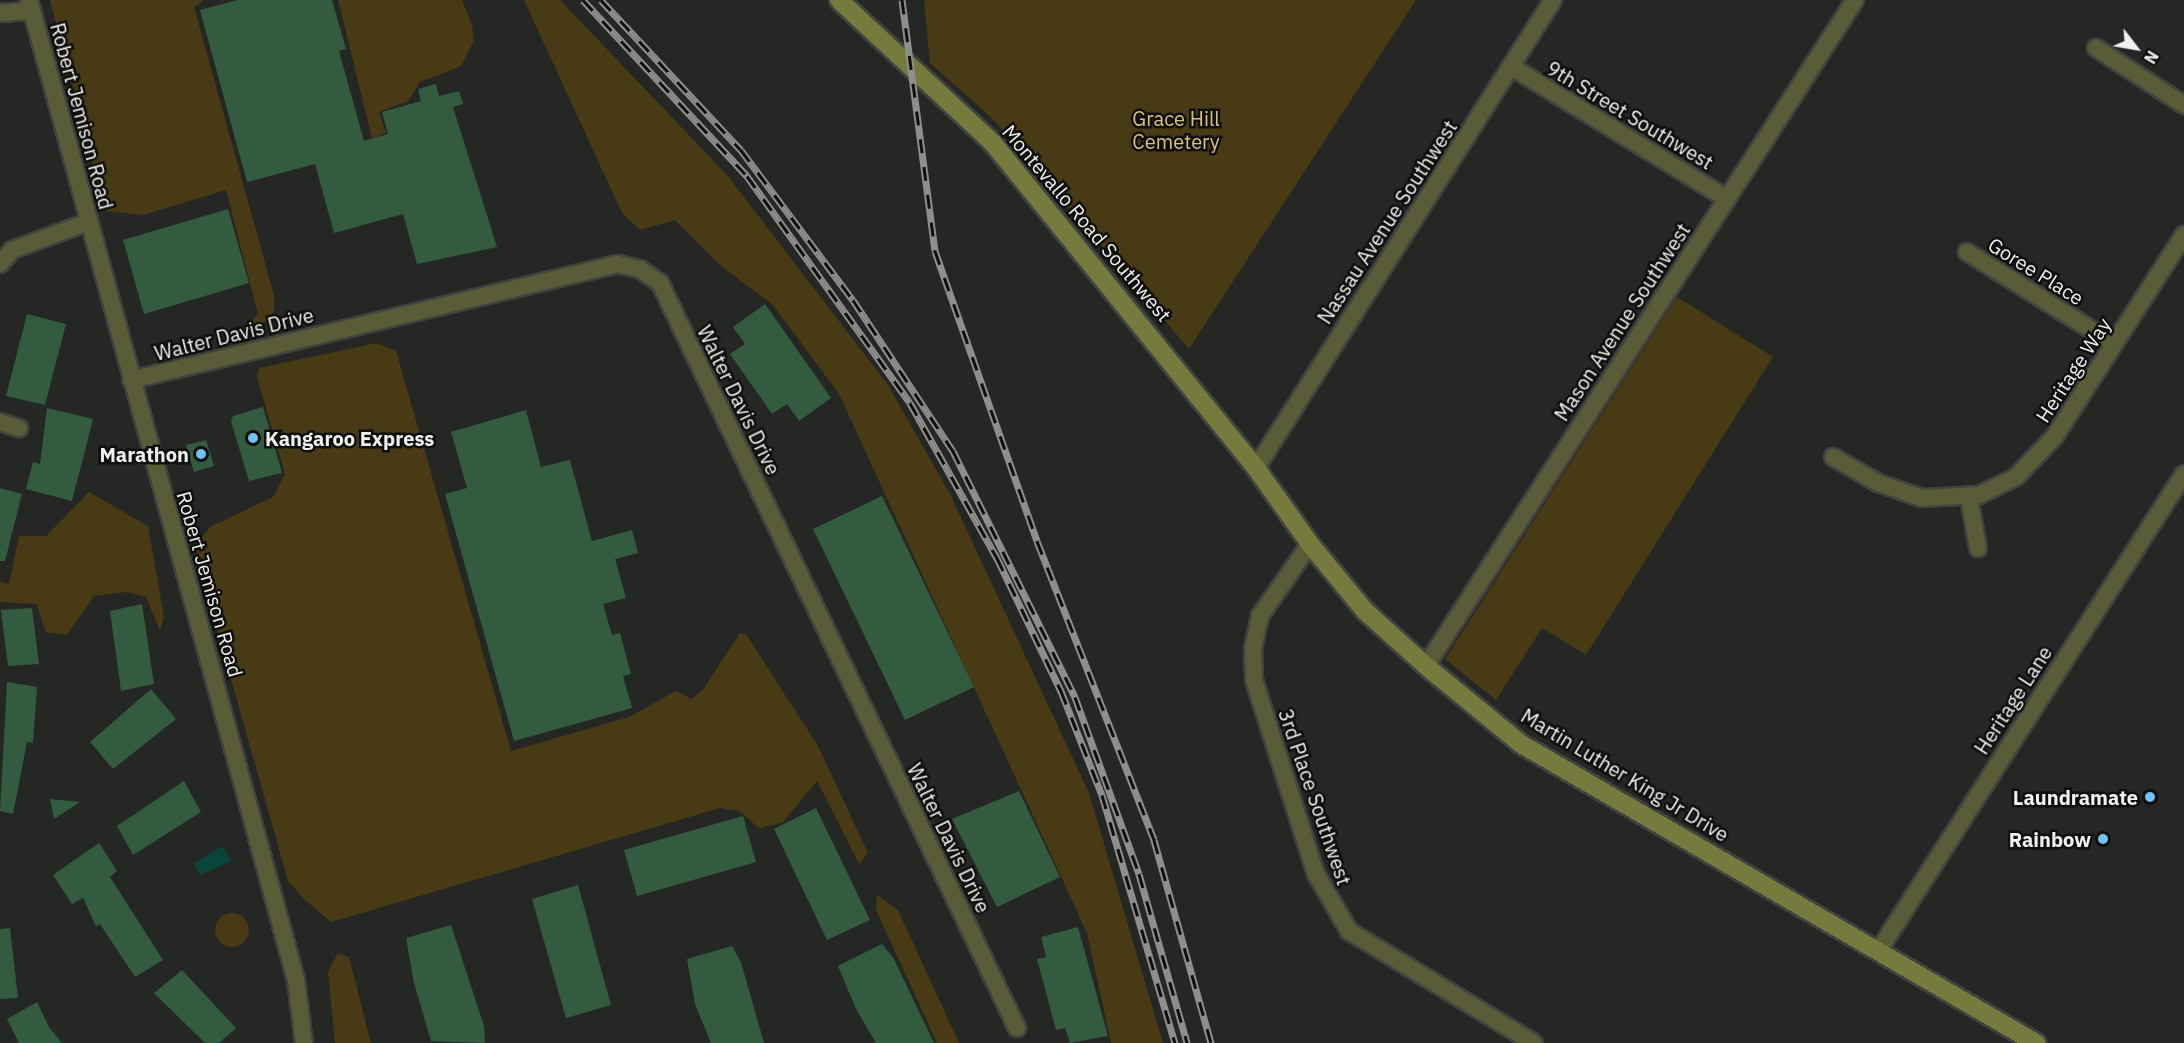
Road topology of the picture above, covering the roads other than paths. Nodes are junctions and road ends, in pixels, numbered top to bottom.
1 (839, 0) edge
2 (1553, 0) edge
3 (1855, 0) edge
4 (30, 6) edge
5 (0, 13) edge
6 (2096, 48) dead end
7 (1512, 68) junction
8 (2184, 105) edge
9 (1726, 198) junction
10 (88, 222) junction
11 (2184, 235) edge
12 (1967, 252) dead end
13 (0, 264) edge
14 (2114, 344) junction
15 (131, 380) junction
16 (0, 422) edge
17 (19, 428) dead end
18 (1833, 457) dead end
19 (1256, 468) junction
20 (2184, 474) edge
21 (1969, 496) junction
22 (1310, 544) junction
23 (1978, 548) dead end
24 (1426, 666) junction
25 (1879, 950) junction
26 (1017, 1028) dead end
27 (304, 1043) edge
28 (1534, 1043) edge
29 (2036, 1043) edge

1 - 19 main road, Montevallo Road Southwest
2 - 7 street, Nassau Avenue Southwest
3 - 9 street, Mason Avenue Southwest
4 - 5 street
4 - 10 street, Robert Jemison Road
6 - 8 street
7 - 9 street, 9th Street Southwest
7 - 19 street, Nassau Avenue Southwest
9 - 24 street, Mason Avenue Southwest
10 - 13 street
10 - 15 street, Robert Jemison Road
11 - 14 street, Heritage Way
12 - 14 street, Goree Place
14 - 21 street, Heritage Way
15 - 26 street, Walter Davis Drive
15 - 27 street, Robert Jemison Road
16 - 17 street
18 - 21 street, Heritage Way
19 - 22 main road, Martin Luther King Jr Drive
20 - 25 street, Heritage Lane
21 - 23 street
22 - 24 main road, Martin Luther King Jr Drive
22 - 28 street, 3rd Place Southwest
24 - 25 main road, Martin Luther King Jr Drive
25 - 29 main road, Martin Luther King Jr Drive

